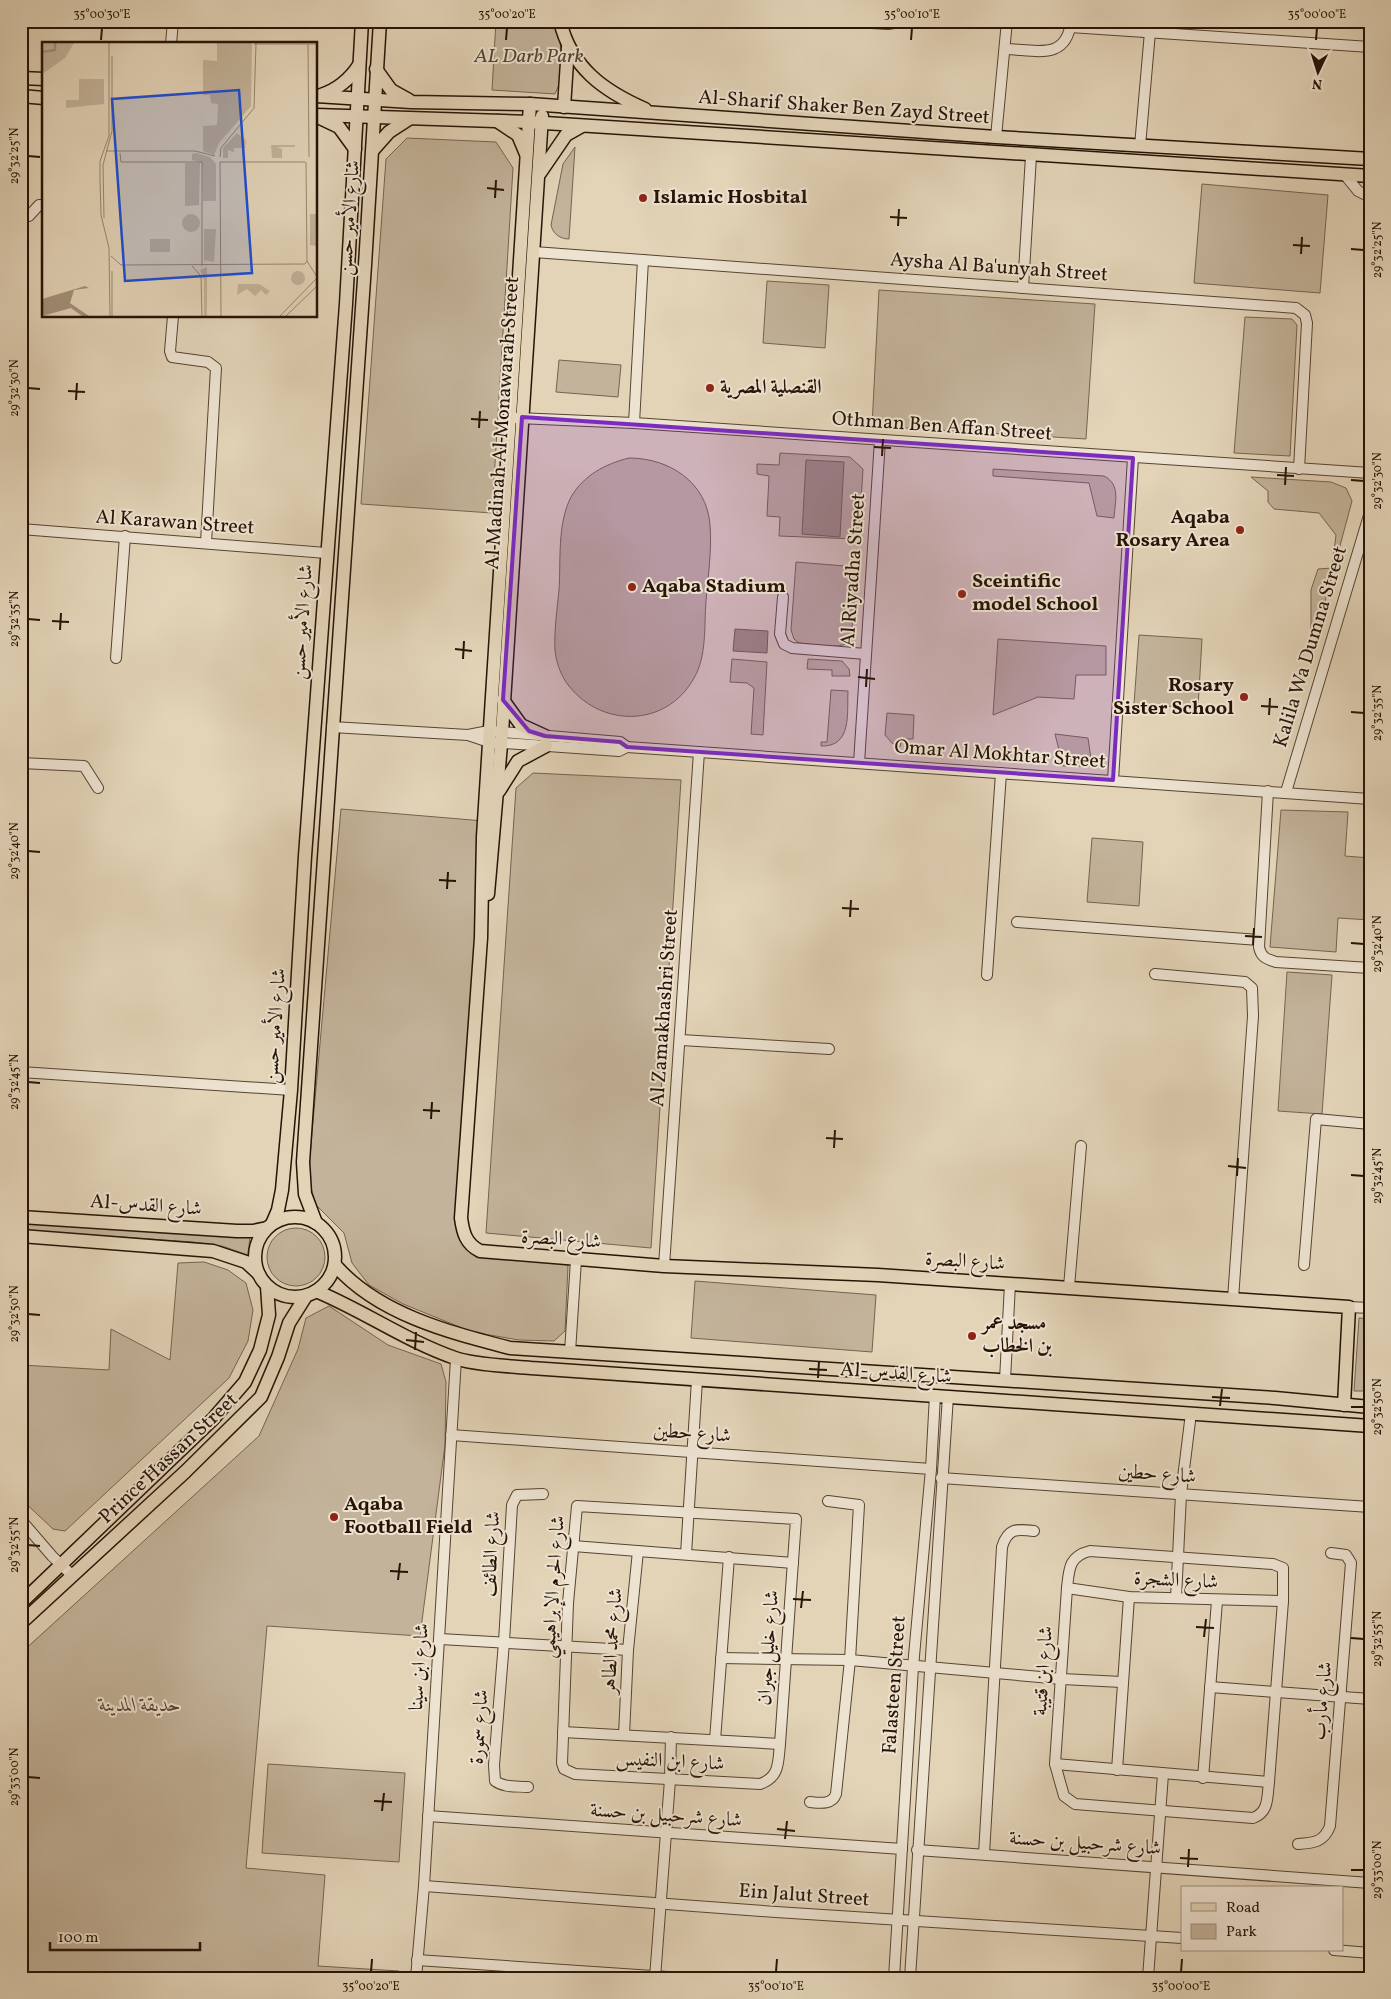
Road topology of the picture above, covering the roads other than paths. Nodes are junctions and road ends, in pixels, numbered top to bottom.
1 (173, 21) edge
2 (362, 21) edge
3 (380, 21) edge
4 (560, 21) edge
5 (839, 21) edge
6 (905, 21) edge
7 (1007, 21) edge
8 (1070, 24) edge
9 (1150, 32) junction
10 (171, 42) edge
11 (1370, 46) edge
12 (568, 47) junction
13 (1006, 49) junction
14 (360, 65) junction
15 (376, 69) junction
16 (21, 78) edge
17 (42, 79) edge
18 (21, 96) edge
19 (318, 96) edge
20 (42, 98) edge
21 (357, 99) junction
22 (374, 100) junction
23 (411, 102) junction
24 (536, 105) junction
25 (564, 107) junction
26 (655, 113) junction
27 (318, 116) edge
28 (356, 116) junction
29 (318, 117) edge
30 (374, 118) junction
31 (409, 119) junction
32 (497, 121) junction
33 (535, 123) junction
34 (582, 126) junction
35 (890, 130) junction
36 (996, 138) junction
37 (890, 146) junction
38 (1140, 146) junction
39 (355, 149) junction
40 (373, 150) junction
41 (1231, 150) junction
42 (1031, 156) junction
43 (1370, 159) edge
44 (1231, 168) junction
45 (532, 175) junction
46 (1345, 175) junction
47 (1370, 176) edge
48 (1370, 197) edge
49 (42, 206) edge
50 (21, 218) edge
51 (534, 252) junction
52 (643, 260) junction
53 (1023, 288) junction
54 (173, 318) edge
55 (516, 418) junction
56 (634, 423) junction
57 (880, 440) junction
58 (336, 445) junction
59 (352, 446) junction
60 (1133, 458) junction
61 (1299, 469) junction
62 (1370, 474) edge
63 (1370, 512) edge
64 (21, 530) edge
65 (125, 536) junction
66 (206, 543) junction
67 (326, 553) junction
68 (783, 597) dead end
69 (866, 654) junction
70 (116, 658) dead end
71 (503, 700) junction
72 (332, 727) junction
73 (495, 737) junction
74 (545, 741) junction
75 (699, 752) junction
76 (21, 763) edge
77 (859, 763) junction
78 (1001, 773) junction
79 (1113, 780) junction
80 (98, 788) dead end
81 (1268, 791) junction
82 (1286, 792) junction
83 (497, 795) junction
84 (1370, 799) edge
85 (306, 845) junction
86 (324, 845) junction
87 (1017, 922) dead end
88 (481, 938) junction
89 (1259, 940) junction
90 (1370, 968) edge
91 (1155, 974) dead end
92 (987, 975) dead end
93 (681, 1040) junction
94 (829, 1049) dead end
95 (21, 1072) edge
96 (291, 1090) junction
97 (1370, 1124) edge
98 (1081, 1146) dead end
99 (21, 1217) edge
100 (316, 1223) junction
101 (270, 1226) junction
102 (21, 1236) edge
103 (576, 1260) junction
104 (335, 1264) junction
105 (664, 1266) junction
106 (1304, 1266) dead end
107 (258, 1272) junction
108 (1010, 1284) junction
109 (266, 1286) junction
110 (1069, 1287) junction
111 (311, 1294) junction
112 (1233, 1299) junction
113 (1349, 1307) junction
114 (1370, 1308) edge
115 (570, 1352) junction
116 (456, 1359) junction
117 (791, 1366) junction
118 (813, 1368) junction
119 (696, 1380) junction
120 (1005, 1380) junction
121 (788, 1384) junction
122 (1060, 1384) junction
123 (1088, 1386) junction
124 (815, 1387) junction
125 (935, 1395) junction
126 (948, 1396) junction
127 (1058, 1404) junction
128 (1344, 1405) junction
129 (1082, 1406) junction
130 (1370, 1407) edge
131 (1191, 1413) junction
132 (1370, 1426) edge
133 (451, 1435) junction
134 (692, 1452) junction
135 (931, 1469) junction
136 (941, 1478) junction
137 (543, 1494) dead end
138 (1181, 1494) junction
139 (828, 1501) dead end
140 (1370, 1507) edge
141 (689, 1512) junction
142 (796, 1519) joint
143 (21, 1520) edge
144 (1034, 1530) dead end
145 (573, 1546) junction
146 (638, 1551) junction
147 (1331, 1553) dead end
148 (686, 1554) junction
149 (728, 1558) junction
150 (1179, 1558) junction
151 (793, 1563) junction
152 (61, 1565) junction
153 (72, 1575) junction
154 (1067, 1588) junction
155 (1129, 1597) junction
156 (1176, 1598) junction
157 (1217, 1601) junction
158 (1284, 1601) junction
159 (21, 1603) edge
160 (21, 1623) edge
161 (440, 1640) junction
162 (504, 1642) junction
163 (566, 1647) junction
164 (628, 1650) junction
165 (721, 1658) junction
166 (785, 1660) junction
167 (850, 1660) junction
168 (929, 1666) junction
169 (913, 1667) junction
170 (995, 1672) junction
171 (1062, 1679) junction
172 (1122, 1682) junction
173 (1210, 1687) junction
174 (1276, 1692) junction
175 (1341, 1696) junction
176 (1370, 1699) edge
177 (563, 1732) junction
178 (624, 1735) junction
179 (671, 1738) junction
180 (715, 1740) junction
181 (780, 1744) junction
182 (1055, 1764) junction
183 (564, 1769) joint
184 (1118, 1770) junction
185 (1163, 1774) junction
186 (774, 1778) joint
187 (1203, 1778) junction
188 (670, 1780) junction
189 (1269, 1782) junction
190 (528, 1787) dead end
191 (810, 1802) dead end
192 (1161, 1810) junction
193 (428, 1816) junction
194 (666, 1834) junction
195 (1298, 1844) dead end
196 (902, 1849) junction
197 (917, 1850) junction
198 (984, 1854) junction
199 (1156, 1867) junction
200 (1370, 1883) edge
201 (424, 1886) junction
202 (661, 1903) junction
203 (899, 1920) junction
204 (914, 1921) junction
205 (1151, 1936) junction
206 (1181, 1938) edge
207 (1344, 1951) edge
208 (1370, 1953) edge
209 (417, 1960) junction
210 (655, 1977) edge
211 (416, 1978) edge
212 (683, 1978) edge
213 (894, 1978) edge
214 (910, 1978) edge
215 (1148, 1978) edge

1 - 10 street
2 - 14 main road, شارع الأمير حسن
3 - 15 main road, شارع الأمير حسن
4 - 12 main road
5 - 6 street
7 - 13 street
8 - 9 street
8 - 13 street
9 - 11 street
9 - 38 street
12 - 25 main road
12 - 26 main road
13 - 36 street
14 - 19 main road
14 - 21 main road, شارع الأمير حسن
15 - 22 main road, شارع الأمير حسن
15 - 23 main road
16 - 17 main road
18 - 20 main road
19 - 21 main road, Al-Sharif Shaker Ben Zayd Street
21 - 22 main road, Al-Sharif Shaker Ben Zayd Street
21 - 28 main road, شارع الأمير حسن
22 - 23 main road, Al-Sharif Shaker Ben Zayd Street
22 - 30 main road, شارع الأمير حسن
23 - 24 main road, Al-Sharif Shaker Ben Zayd Street
24 - 25 main road, Al-Sharif Shaker Ben Zayd Street
24 - 33 main road, Al Madinah Al Monawarah Street
25 - 26 main road, Al-Sharif Shaker Ben Zayd Street
26 - 35 main road, Al-Sharif Shaker Ben Zayd Street
27 - 28 main road, Al-Sharif Shaker Ben Zayd Street
28 - 30 main road, Al-Sharif Shaker Ben Zayd Street
28 - 39 main road, شارع الأمير حسن
29 - 39 main road
30 - 31 main road, Al-Sharif Shaker Ben Zayd Street
30 - 40 main road, شارع الأمير حسن
31 - 32 main road, Al-Sharif Shaker Ben Zayd Street
31 - 40 main road
32 - 33 main road, Al-Sharif Shaker Ben Zayd Street
32 - 45 main road
33 - 34 main road, Al-Sharif Shaker Ben Zayd Street
33 - 45 main road, Al Madinah Al Monawarah Street
34 - 37 main road, Al-Sharif Shaker Ben Zayd Street
34 - 45 main road
35 - 36 main road, Al-Sharif Shaker Ben Zayd Street
35 - 37 main road
36 - 38 main road, Al-Sharif Shaker Ben Zayd Street
37 - 42 main road, Al-Sharif Shaker Ben Zayd Street
38 - 41 main road, Al-Sharif Shaker Ben Zayd Street
39 - 58 main road, شارع الأمير حسن
40 - 59 main road, شارع الأمير حسن
41 - 43 main road, Al-Sharif Shaker Ben Zayd Street
41 - 44 main road
42 - 44 main road, Al-Sharif Shaker Ben Zayd Street
42 - 53 street
44 - 46 main road, Al-Sharif Shaker Ben Zayd Street
45 - 51 main road, Al Madinah Al Monawarah Street
45 - 55 main road, Al Madinah Al Monawarah Street
46 - 47 main road, Al-Sharif Shaker Ben Zayd Street
46 - 48 street
49 - 50 street
51 - 52 street, Aysha Al Ba'unyah Street
51 - 55 main road, Al Madinah Al Monawarah Street
52 - 53 street, Aysha Al Ba'unyah Street
52 - 56 street
53 - 61 street, Aysha Al Ba'unyah Street
54 - 66 street
55 - 56 street, Othman Ben Affan Street
55 - 71 main road, Al Madinah Al Monawarah Street
55 - 73 main road, Al Madinah Al Monawarah Street
56 - 57 street, Othman Ben Affan Street
57 - 60 street, Othman Ben Affan Street
57 - 69 street, Al Riyadha Street
58 - 59 main road
58 - 67 main road, شارع الأمير حسن
59 - 72 main road, شارع الأمير حسن
60 - 61 street, Othman Ben Affan Street
60 - 79 street
61 - 62 street, Othman Ben Affan Street
63 - 82 street, Kalila Wa Dumna Street
64 - 65 street, Al Karawan Street
65 - 66 street, Al Karawan Street
65 - 70 street
66 - 67 street, Al Karawan Street
67 - 85 main road, شارع الأمير حسن
68 - 69 street
69 - 77 street, Al Riyadha Street
71 - 73 main road, Al Madinah Al Monawarah Street
71 - 74 main road
72 - 73 street, Omar Al Mokhtar Street
72 - 86 main road, شارع الأمير حسن
73 - 74 street, Omar Al Mokhtar Street
73 - 83 main road
73 - 88 main road
74 - 75 street, Omar Al Mokhtar Street
74 - 83 main road
75 - 77 street, Omar Al Mokhtar Street
75 - 93 street, Al Zamakhashri Street
76 - 80 street
77 - 78 street, Omar Al Mokhtar Street
78 - 79 street, Omar Al Mokhtar Street
78 - 92 street
79 - 81 street, Omar Al Mokhtar Street
81 - 82 street, Omar Al Mokhtar Street
81 - 89 street
82 - 84 street, Omar Al Mokhtar Street
83 - 88 main road
85 - 86 main road
85 - 96 main road, شارع الأمير حسن
86 - 100 main road, شارع الأمير حسن
87 - 89 street
88 - 103 main road, شارع البصرة
89 - 90 street
91 - 112 street
93 - 94 street
93 - 105 street, Al Zamakhashri Street
95 - 96 street
96 - 101 main road, شارع الأمير حسن
97 - 106 street
98 - 110 street
99 - 101 main road, Al-شارع القدس
100 - 101 main road
100 - 104 main road
101 - 107 main road
102 - 107 main road, Al-شارع القدس
103 - 105 main road, شارع البصرة
103 - 115 street
104 - 111 main road
104 - 115 main road, Al-شارع القدس
105 - 108 main road, شارع البصرة
107 - 109 main road
108 - 110 main road, شارع البصرة
108 - 120 street
109 - 111 main road
109 - 152 main road, Prince Hassan Street
110 - 112 main road, شارع البصرة
111 - 116 main road, Al-شارع القدس
111 - 153 main road, Prince Hassan Street
112 - 113 main road, شارع البصرة
113 - 114 street
113 - 128 main road
115 - 117 main road, Al-شارع القدس
116 - 119 main road, Al-شارع القدس
116 - 133 street, شارع ابن سينا
117 - 118 main road, Al-شارع القدس
117 - 121 main road
118 - 120 main road, Al-شارع القدس
118 - 124 main road
119 - 121 main road, Al-شارع القدس
119 - 134 street
120 - 122 main road, Al-شارع القدس
121 - 124 main road, Al-شارع القدس
122 - 123 main road, Al-شارع القدس
122 - 127 main road
123 - 128 main road, Al-شارع القدس
123 - 129 main road
124 - 125 main road, Al-شارع القدس
125 - 126 main road, Al-شارع القدس
125 - 135 street, Falasteen Street
126 - 127 main road, Al-شارع القدس
126 - 136 street, Falasteen Street
127 - 129 main road, Al-شارع القدس
128 - 130 main road, Al-شارع القدس
129 - 131 main road, Al-شارع القدس
131 - 132 main road, Al-شارع القدس
131 - 138 street
133 - 134 street, شارع حطين
133 - 161 street, شارع ابن سينا
134 - 135 street, شارع حطين
134 - 141 street
135 - 169 street, Falasteen Street
136 - 138 street, شارع حطين
136 - 168 street, Falasteen Street
137 - 162 street, شارع الطائف
138 - 140 street, شارع حطين
138 - 150 street
139 - 167 street
141 - 142 street, شارع الحرم الإبراهيمي
141 - 145 street, شارع الحرم الإبراهيمي
141 - 148 street
142 - 151 street, شارع خليل جبران
143 - 152 street
144 - 170 street
145 - 146 street
145 - 163 street, شارع الحرم الإبراهيمي
146 - 148 street
146 - 164 street, شارع محمد الطاهر
147 - 175 street, شارع مأرب
148 - 149 street
149 - 151 street
149 - 165 street
150 - 154 street, شارع ابن قتيبة
150 - 156 street
150 - 158 street, شارع ابن قتيبة
151 - 166 street, شارع خليل جبران
152 - 153 street
152 - 159 main road, Prince Hassan Street
153 - 160 main road, Prince Hassan Street
154 - 155 street, شارع الشجرة
154 - 171 street, شارع ابن قتيبة
155 - 156 street, شارع الشجرة
155 - 172 street
156 - 157 street, شارع الشجرة
157 - 158 street, شارع الشجرة
157 - 173 street
158 - 174 street
161 - 162 street
161 - 193 street, شارع ابن سينا
162 - 163 street
162 - 190 street, شارع سمورة
163 - 164 street
163 - 177 street, شارع الحرم الإبراهيمي
164 - 178 street, شارع محمد الطاهر
165 - 166 street
165 - 180 street
166 - 167 street
166 - 181 street, شارع خليل جبران
167 - 169 street
167 - 191 street
168 - 169 street
168 - 170 street
168 - 197 street, Falasteen Street
169 - 196 street, Falasteen Street
170 - 171 street
170 - 198 street
171 - 172 street
171 - 182 street, شارع ابن قتيبة
172 - 184 street
173 - 174 street
173 - 187 street
174 - 175 street
174 - 189 street
175 - 176 street
175 - 195 street, شارع مأرب
177 - 178 street
177 - 183 street, شارع الحرم الإبراهيمي
178 - 179 street
179 - 180 street
179 - 188 street
180 - 181 street
181 - 186 street, شارع خليل جبران
182 - 184 street
182 - 192 street, شارع ابن قتيبة
183 - 188 street, شارع ابن النفيس
184 - 185 street
185 - 187 street
185 - 192 street
186 - 188 street, شارع ابن النفيس
187 - 189 street
188 - 194 street
189 - 192 street, شارع ابن قتيبة
192 - 199 street
193 - 194 street, شارع شرحبيل بن حسنة
193 - 201 street, شارع ابن سينا
194 - 196 street, شارع شرحبيل بن حسنة
194 - 202 street
196 - 203 street, Falasteen Street
197 - 198 street, شارع شرحبيل بن حسنة
197 - 204 street, Falasteen Street
198 - 199 street, شارع شرحبيل بن حسنة
199 - 200 street, شارع شرحبيل بن حسنة
199 - 205 street
201 - 202 street, Ein Jalut Street
201 - 209 street, شارع ابن سينا
202 - 203 street, Ein Jalut Street
202 - 210 street
203 - 204 street, Ein Jalut Street
203 - 213 street, Falasteen Street
204 - 205 street, Ein Jalut Street
204 - 214 street, Falasteen Street
205 - 206 street, Ein Jalut Street
205 - 215 street
207 - 208 street
209 - 210 street
209 - 211 street, شارع ابن سينا
210 - 212 street

